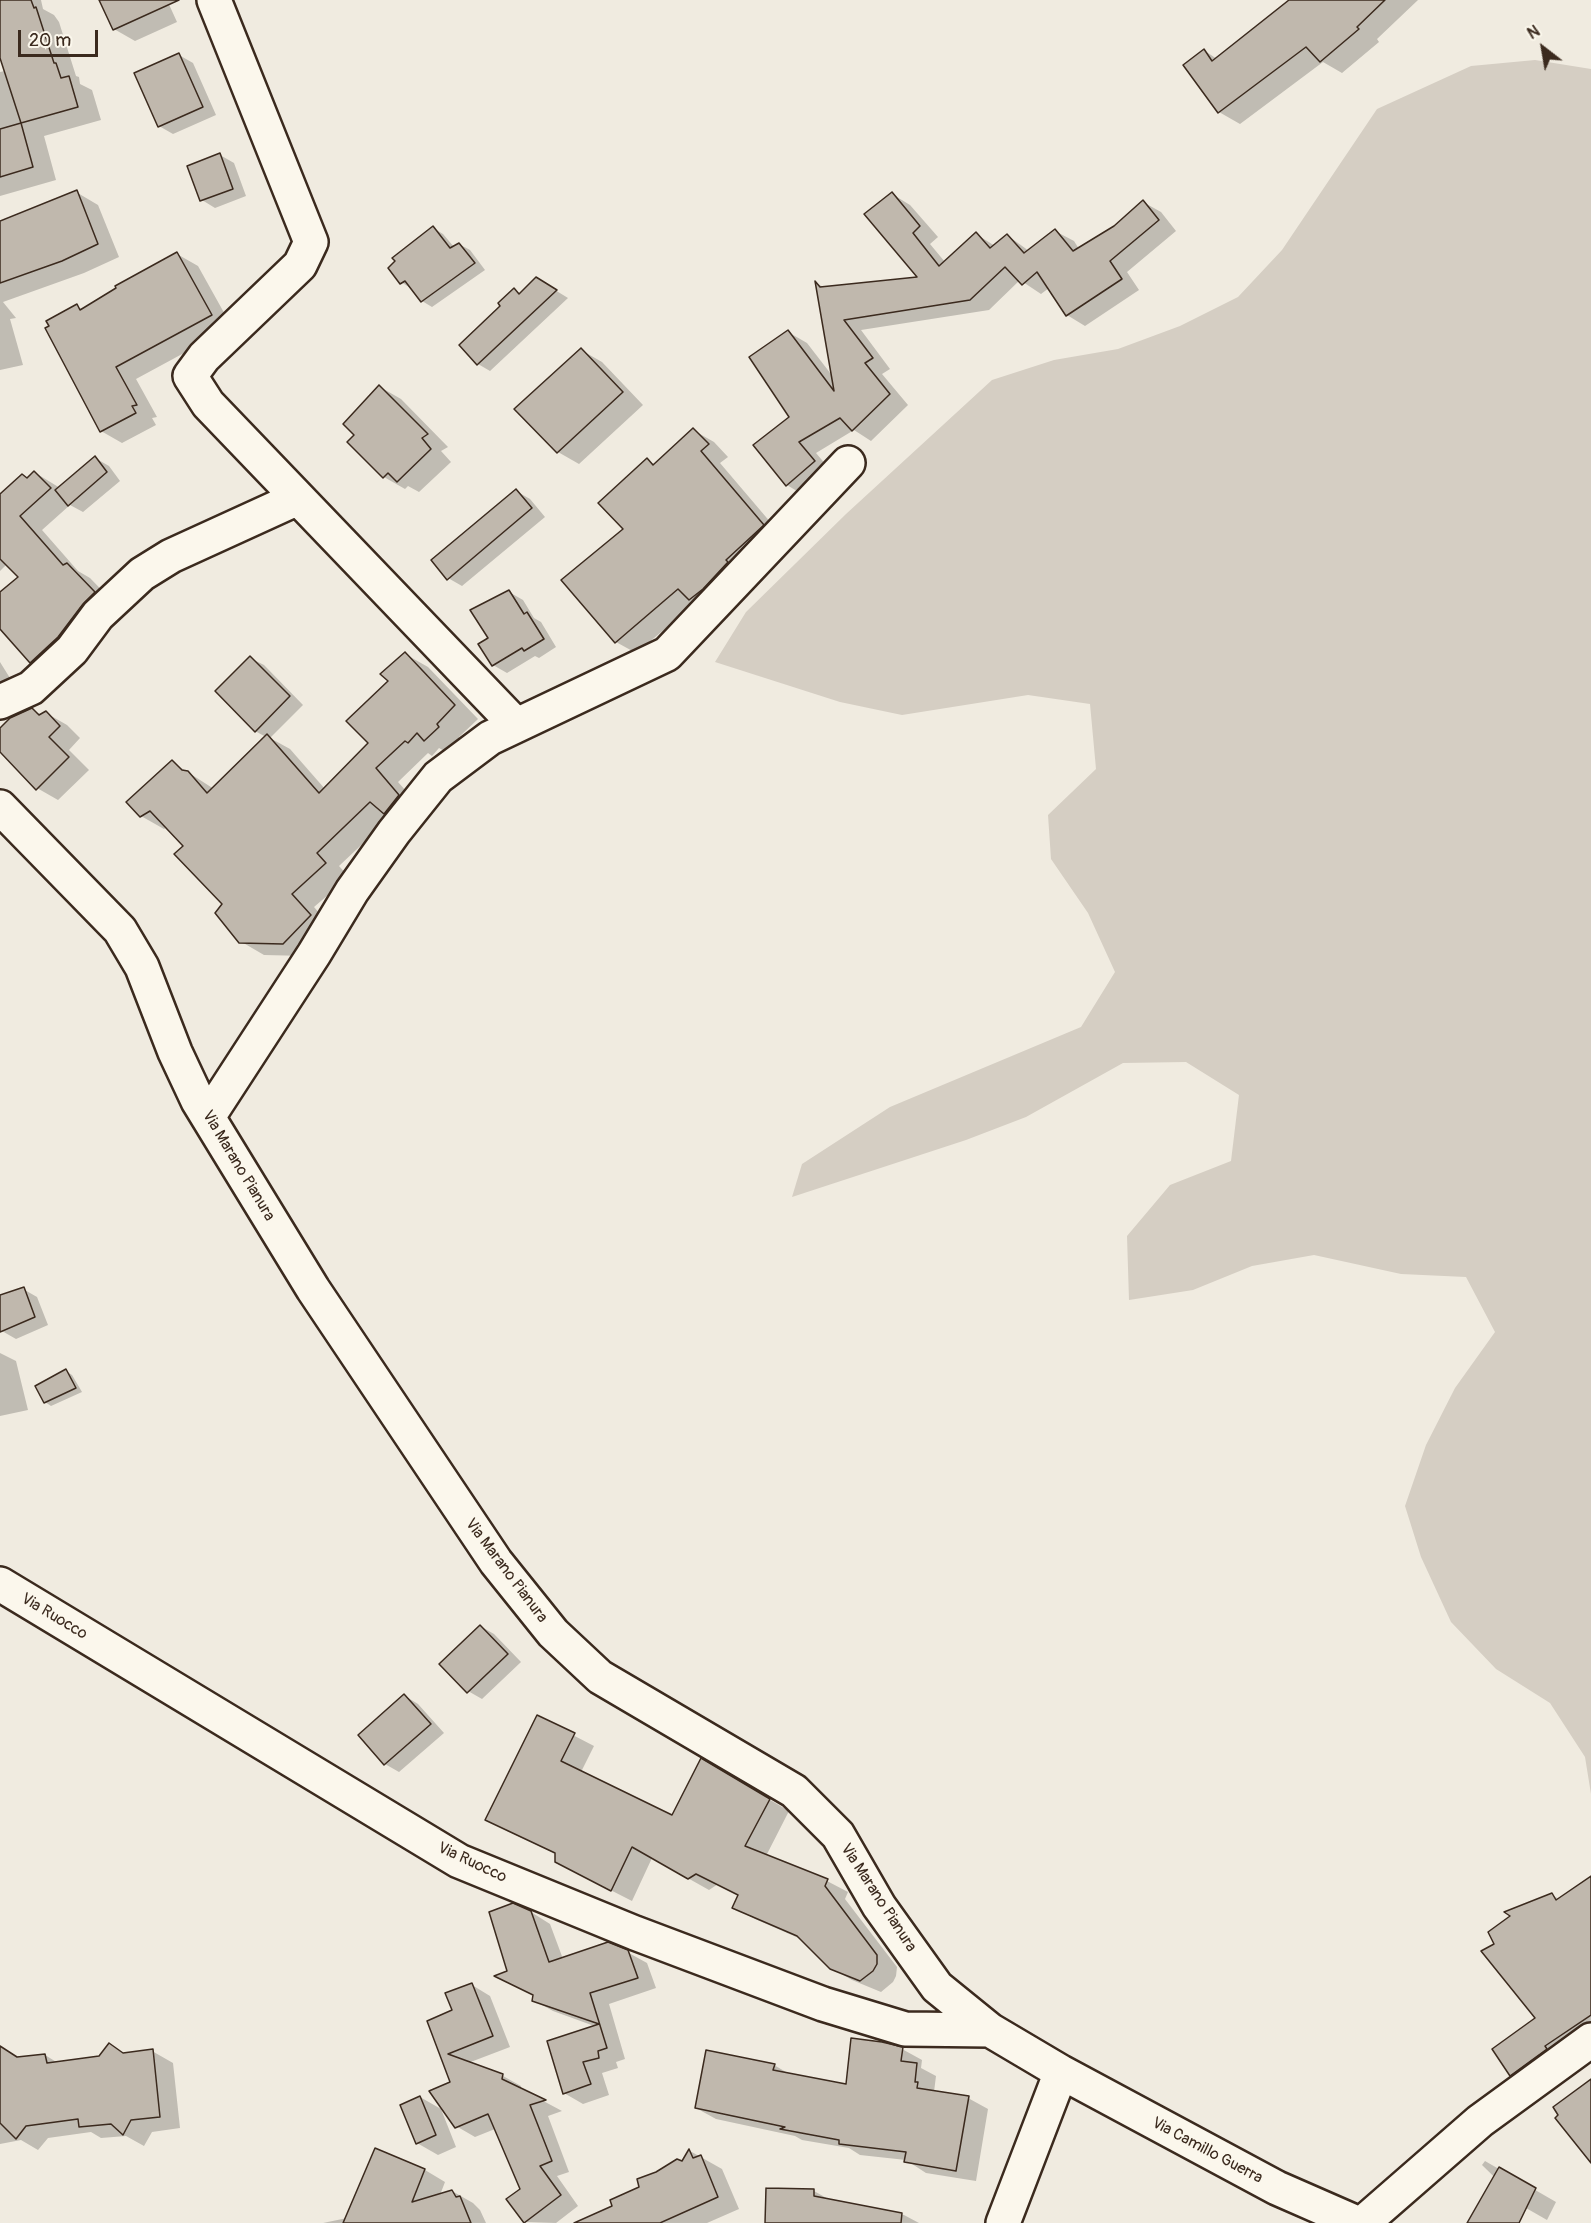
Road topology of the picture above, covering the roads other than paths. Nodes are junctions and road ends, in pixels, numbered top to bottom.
1 (214, 0) edge
2 (848, 463) dead end
3 (298, 498) junction
4 (0, 702) edge
5 (516, 725) junction
6 (0, 807) edge
7 (208, 1117) junction
8 (0, 1584) edge
9 (990, 2030) junction
10 (1591, 2040) edge
11 (1061, 2072) junction
12 (1003, 2223) edge
13 (1357, 2223) edge
14 (1363, 2223) edge

1 - 3 street
2 - 5 street
3 - 4 street
3 - 5 street
5 - 7 street
6 - 7 street, Via Marano Pianura
7 - 9 street, Via Marano Pianura
8 - 9 street, Via Ruocco
9 - 11 street, Via Marano Pianura
10 - 14 street
11 - 12 street
11 - 13 street, Via Camillo Guerra

